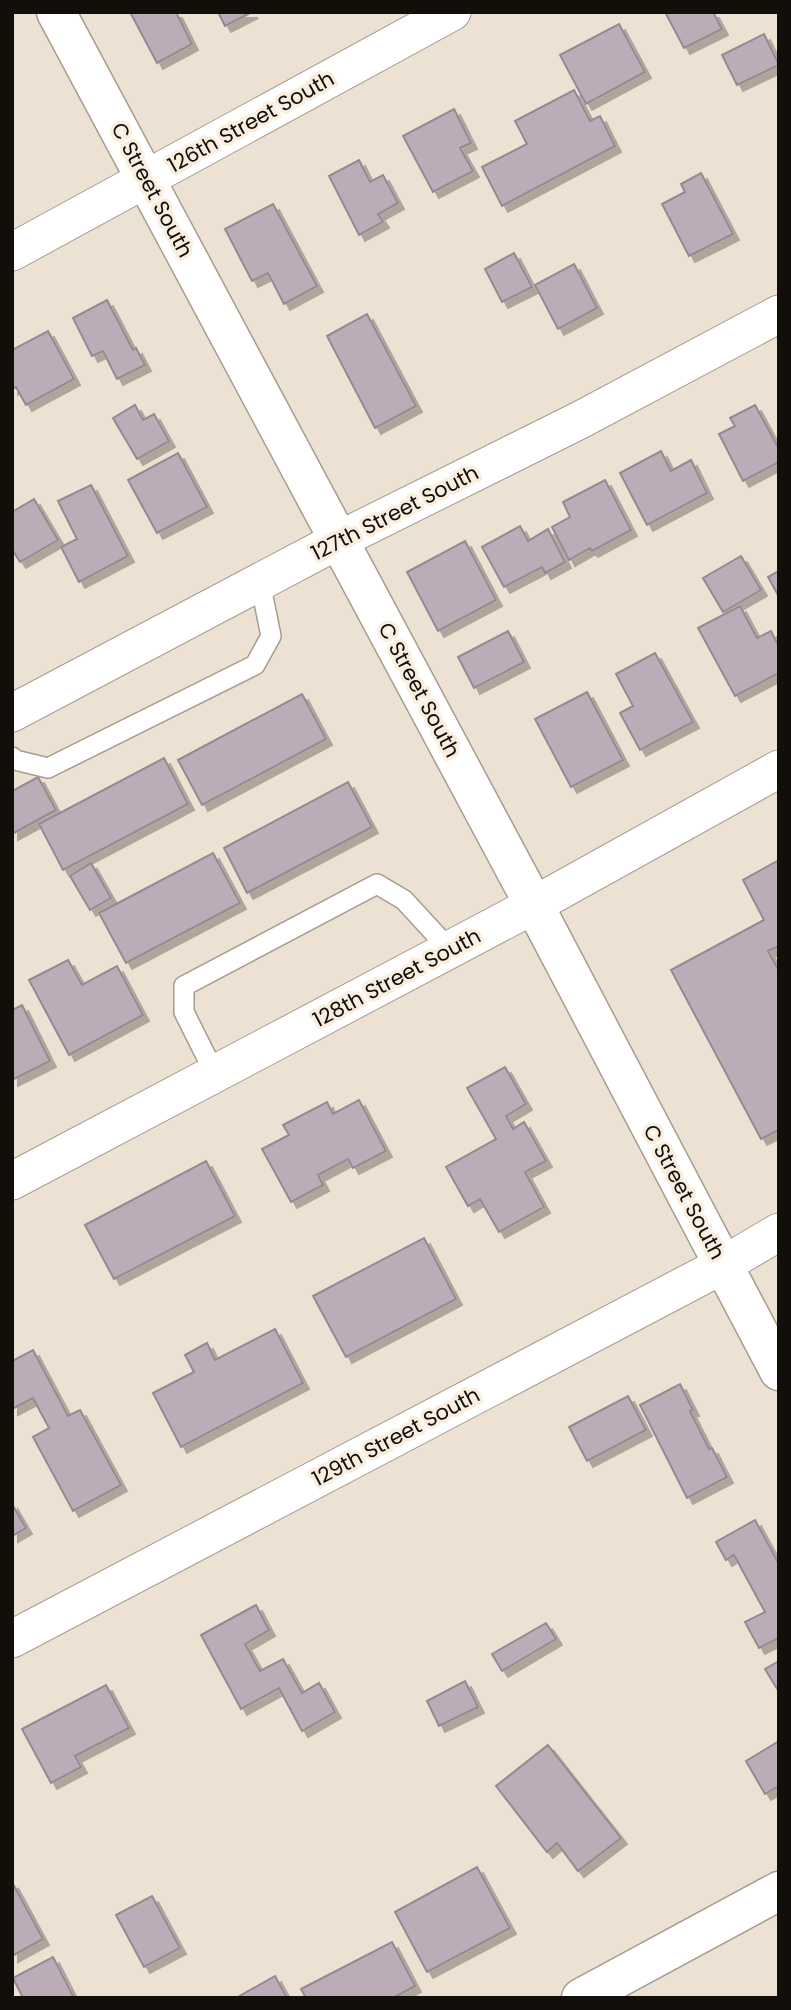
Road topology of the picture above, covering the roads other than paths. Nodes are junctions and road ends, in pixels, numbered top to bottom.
1 (56, 12) edge
2 (452, 12) edge
3 (147, 179) junction
4 (12, 252) edge
5 (779, 314) edge
6 (339, 540) junction
7 (260, 582) junction
8 (12, 713) edge
9 (12, 757) edge
10 (779, 769) edge
11 (534, 905) junction
12 (450, 950) junction
13 (215, 1074) junction
14 (12, 1181) edge
15 (779, 1232) edge
16 (723, 1265) junction
17 (779, 1371) edge
18 (12, 1639) edge
19 (779, 1891) edge
20 (581, 1998) edge

1 - 3 street, C Street South
2 - 3 street, 126th Street South
3 - 4 street, 126th Street South
3 - 6 street, C Street South
5 - 6 street, 127th Street South
6 - 7 street, 127th Street South
6 - 11 street, C Street South
7 - 8 street, 127th Street South
7 - 9 lane
10 - 11 street, 128th Street South
11 - 12 street, 128th Street South
11 - 16 street, C Street South
12 - 13 street, 128th Street South
12 - 13 lane
13 - 14 street, 128th Street South
15 - 16 street, 129th Street South
16 - 17 street, C Street South
16 - 18 street, 129th Street South
19 - 20 street

